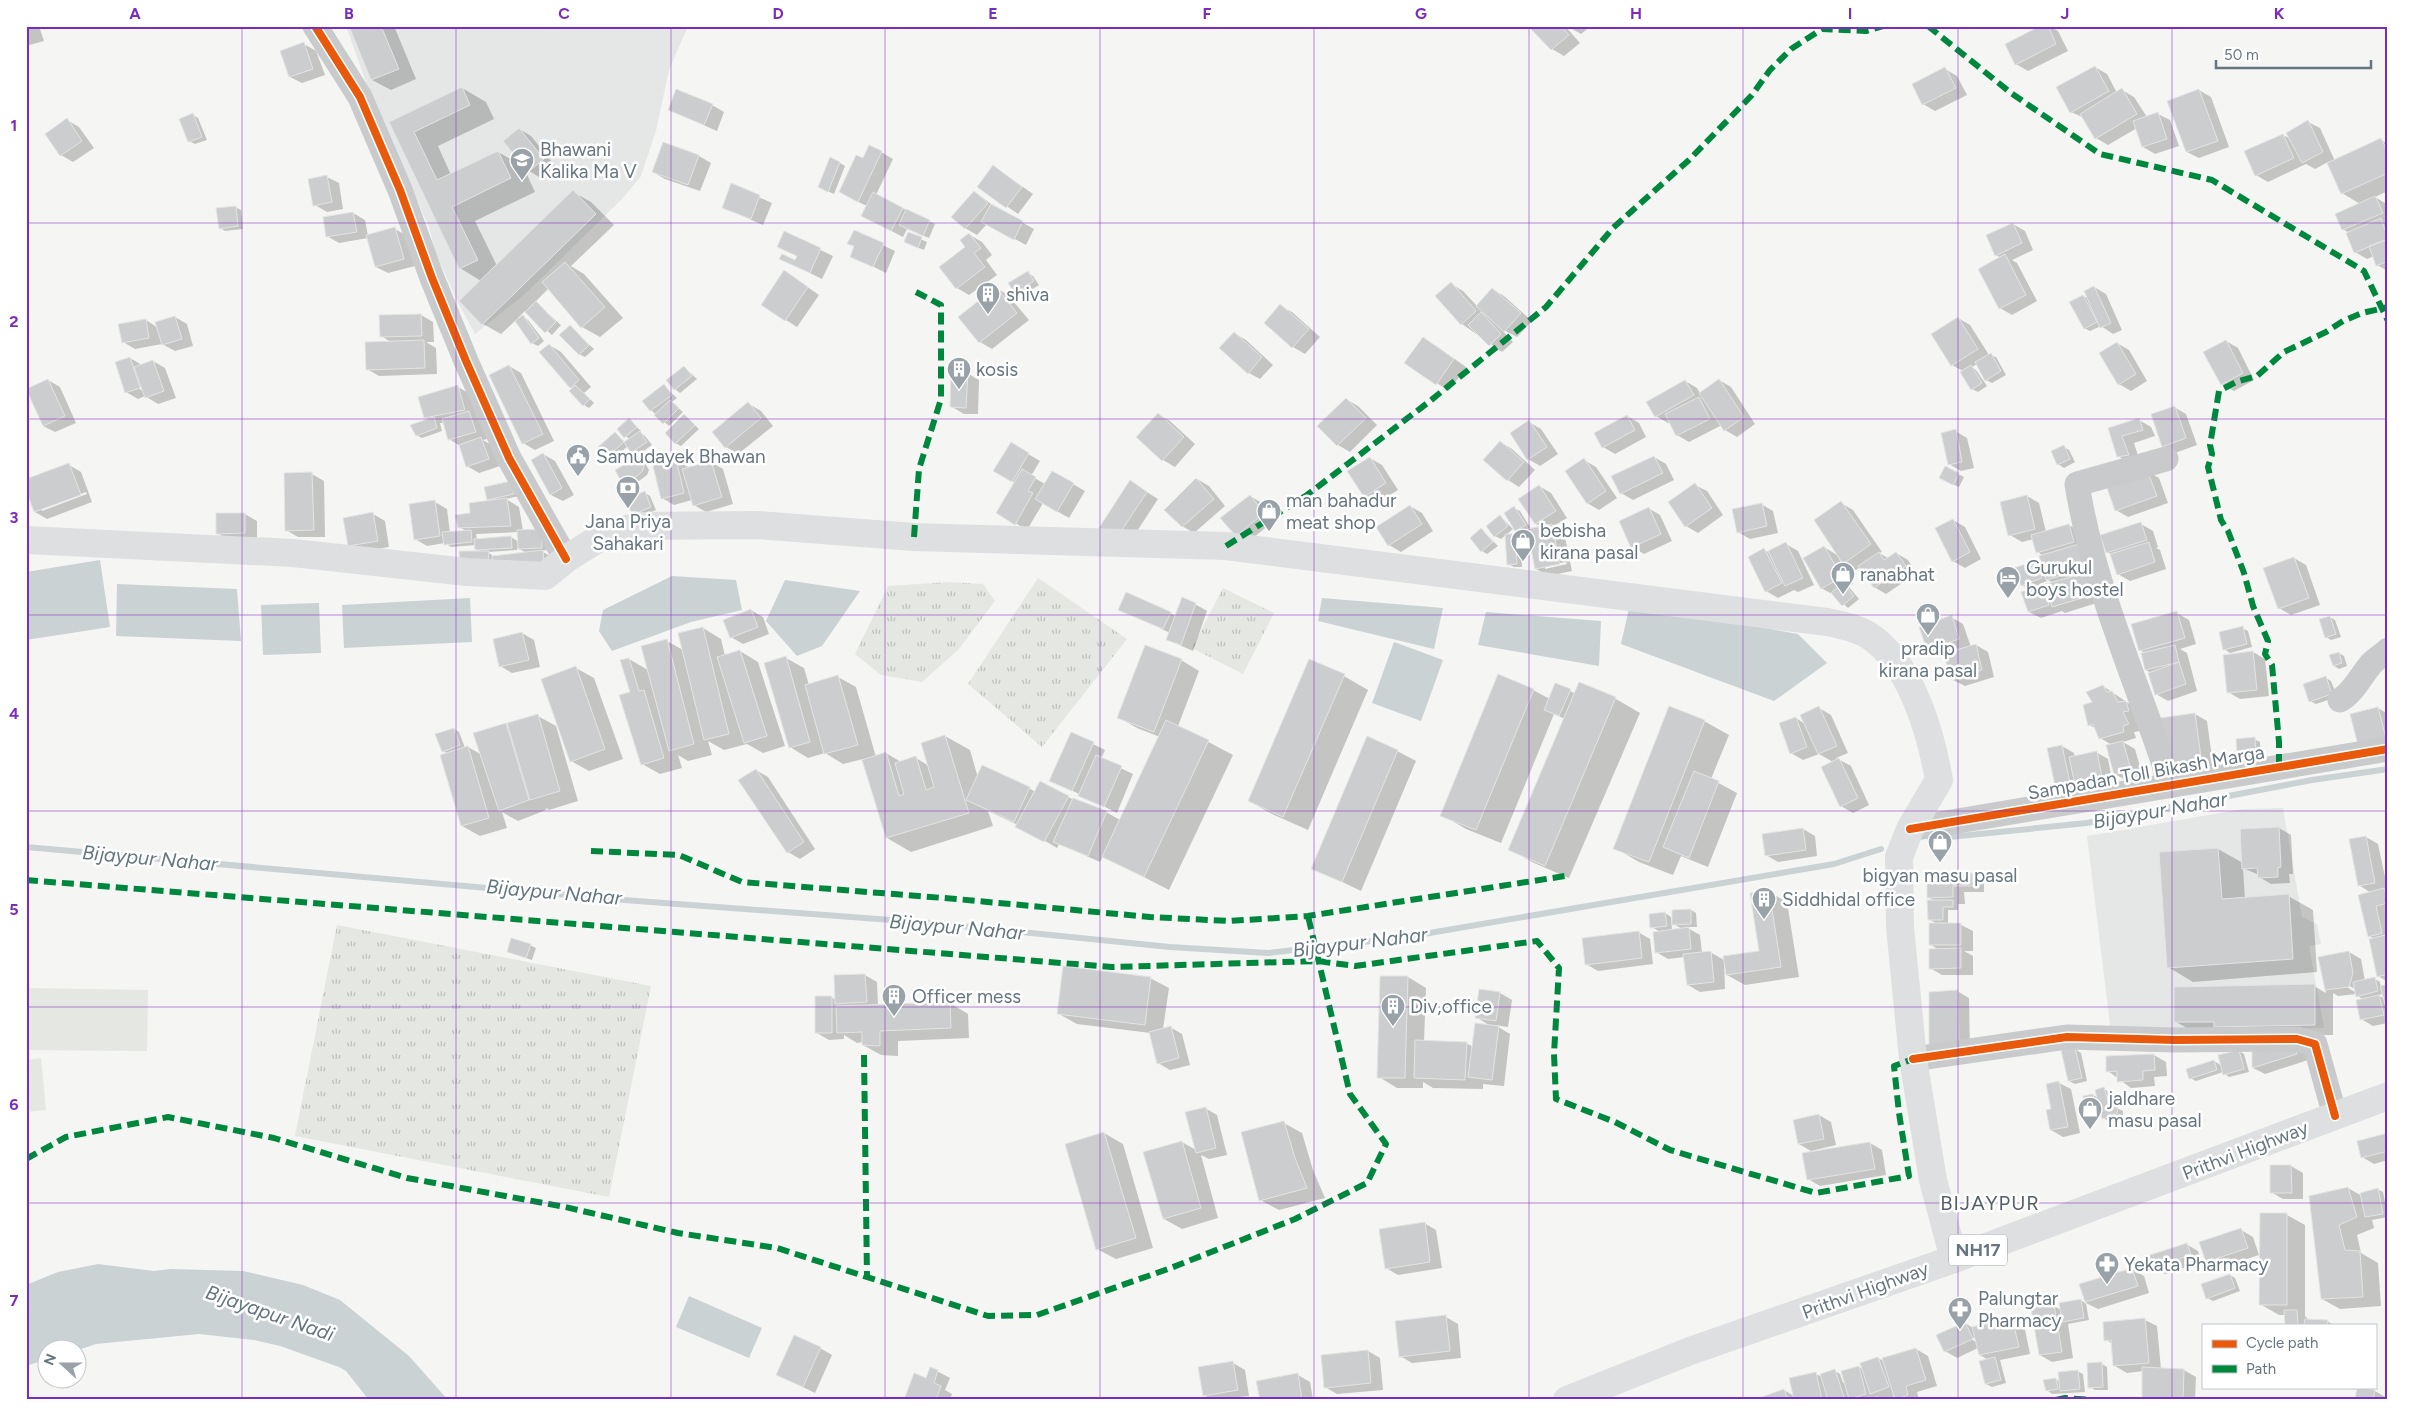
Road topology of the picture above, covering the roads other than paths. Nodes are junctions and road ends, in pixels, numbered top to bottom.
1 (315, 26) edge
2 (2166, 459) dead end
3 (26, 540) edge
4 (566, 559) junction
5 (2388, 650) edge
6 (2340, 700) dead end
7 (2388, 749) edge
8 (2168, 784) junction
9 (1910, 829) junction
10 (1913, 1059) junction
11 (2388, 1096) edge
12 (2335, 1116) junction
13 (1954, 1259) junction
14 (1567, 1400) edge

1 - 4 street
2 - 8 street
3 - 4 main road
4 - 9 main road
5 - 6 street
7 - 8 street, Sampadan Toll Bikash Marga
8 - 9 street, Sampadan Toll Bikash Marga
9 - 10 main road
10 - 12 street
10 - 13 main road
11 - 12 main road, Prithvi Highway / NH17
12 - 13 main road, Prithvi Highway / NH17
13 - 14 main road, Prithvi Highway / NH17

